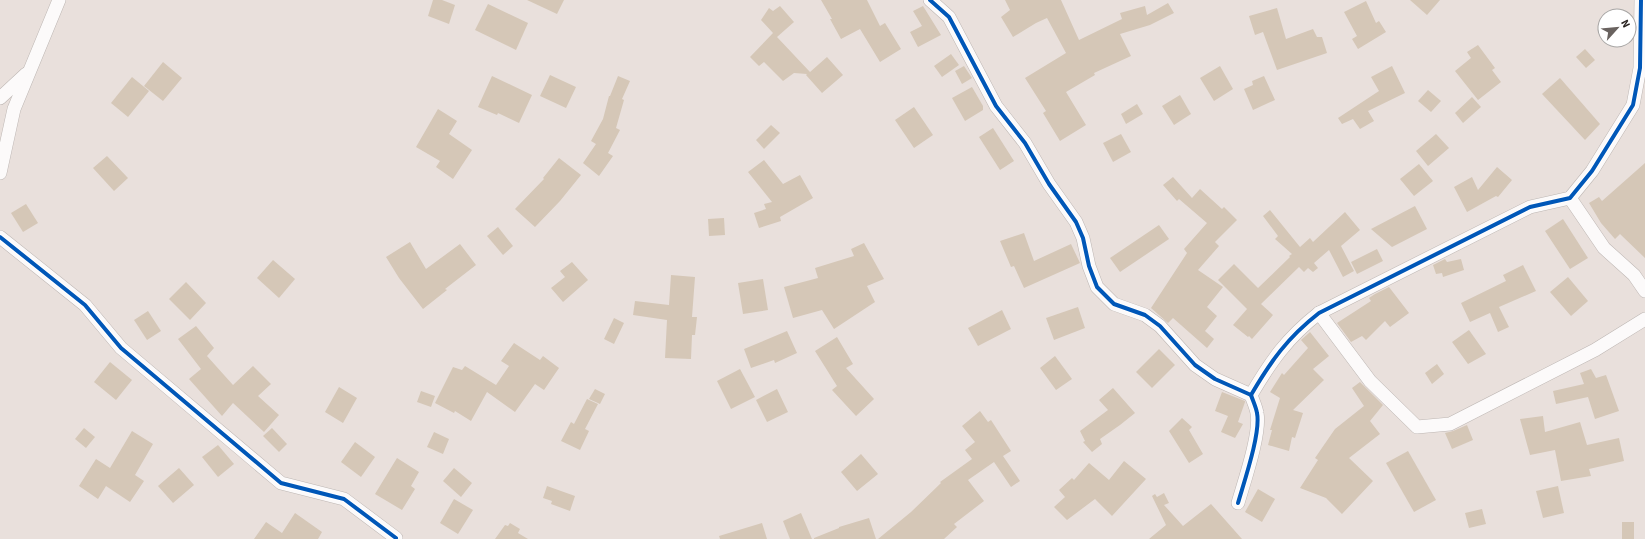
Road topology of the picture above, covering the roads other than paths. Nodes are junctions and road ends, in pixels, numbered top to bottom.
1 (59, 0) edge
2 (930, 0) edge
3 (1641, 0) edge
4 (29, 72) junction
5 (0, 98) edge
6 (0, 174) edge
7 (1570, 198) junction
8 (0, 237) edge
9 (1645, 291) edge
10 (1319, 313) junction
11 (1645, 319) edge
12 (1251, 395) junction
13 (1238, 503) dead end
14 (396, 538) edge

1 - 4 street
2 - 12 street
3 - 7 street
4 - 5 street
4 - 6 street
7 - 9 street
7 - 10 street
8 - 14 street
10 - 11 street
10 - 12 street
12 - 13 street

